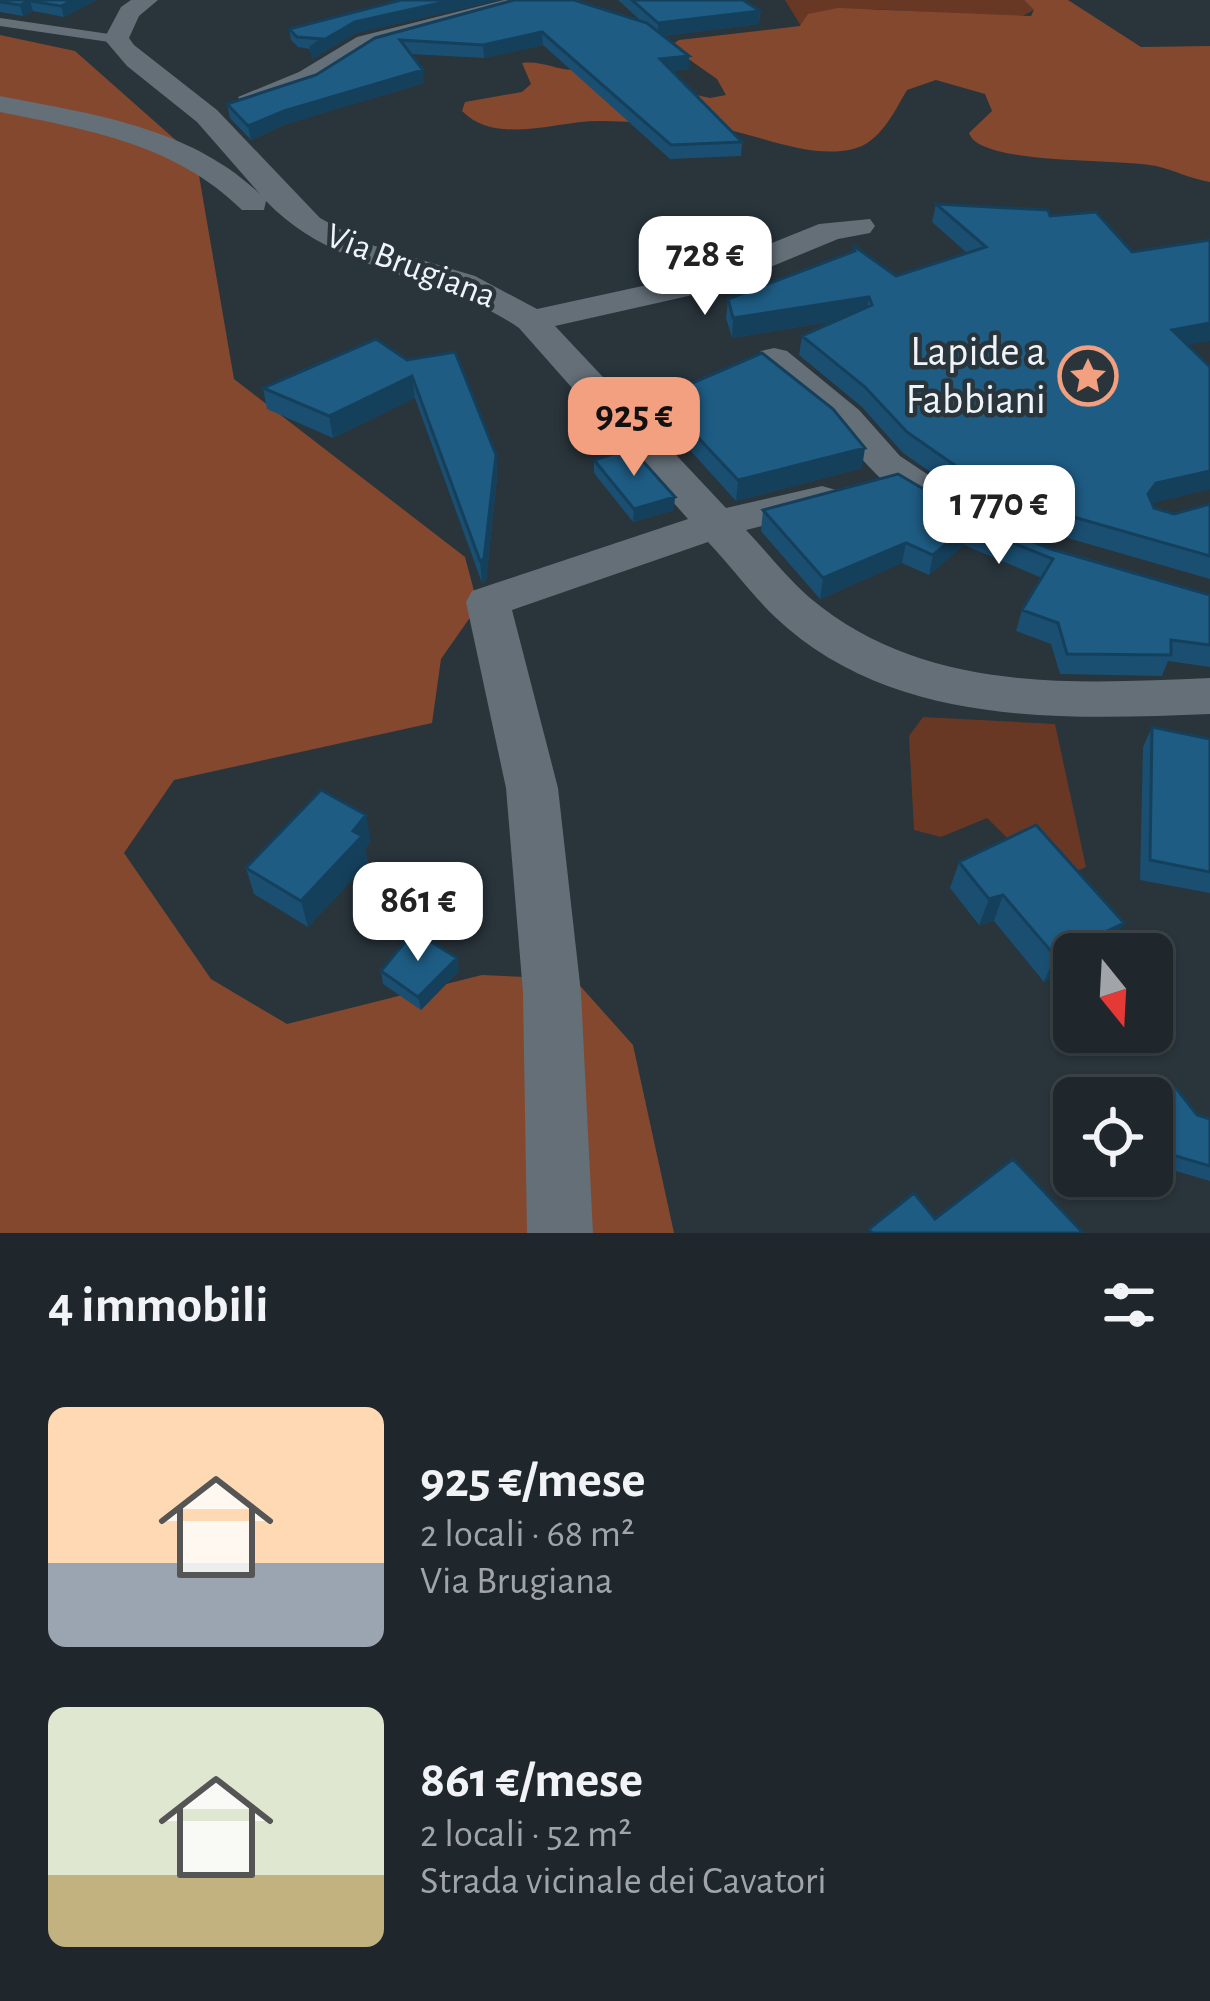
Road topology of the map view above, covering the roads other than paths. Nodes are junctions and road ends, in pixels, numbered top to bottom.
1 (146, 0) edge
2 (542, 1) edge
3 (0, 22) edge
4 (116, 39) junction
5 (0, 104) edge
6 (202, 112) junction
7 (859, 226) dead end
8 (355, 250) junction
9 (531, 321) junction
10 (774, 359) edge
11 (899, 476) junction
12 (720, 524) junction
13 (991, 530) edge
14 (1210, 696) edge
15 (560, 1233) edge

1 - 4 street
2 - 6 street
3 - 4 lane
4 - 6 street, Via Brugiana
5 - 8 street
6 - 8 street, Via Brugiana
7 - 9 street
8 - 9 street, Via Brugiana
9 - 12 street, Via Brugiana
10 - 11 street
11 - 12 street
11 - 13 street
12 - 14 street, Via Brugiana
12 - 15 street

